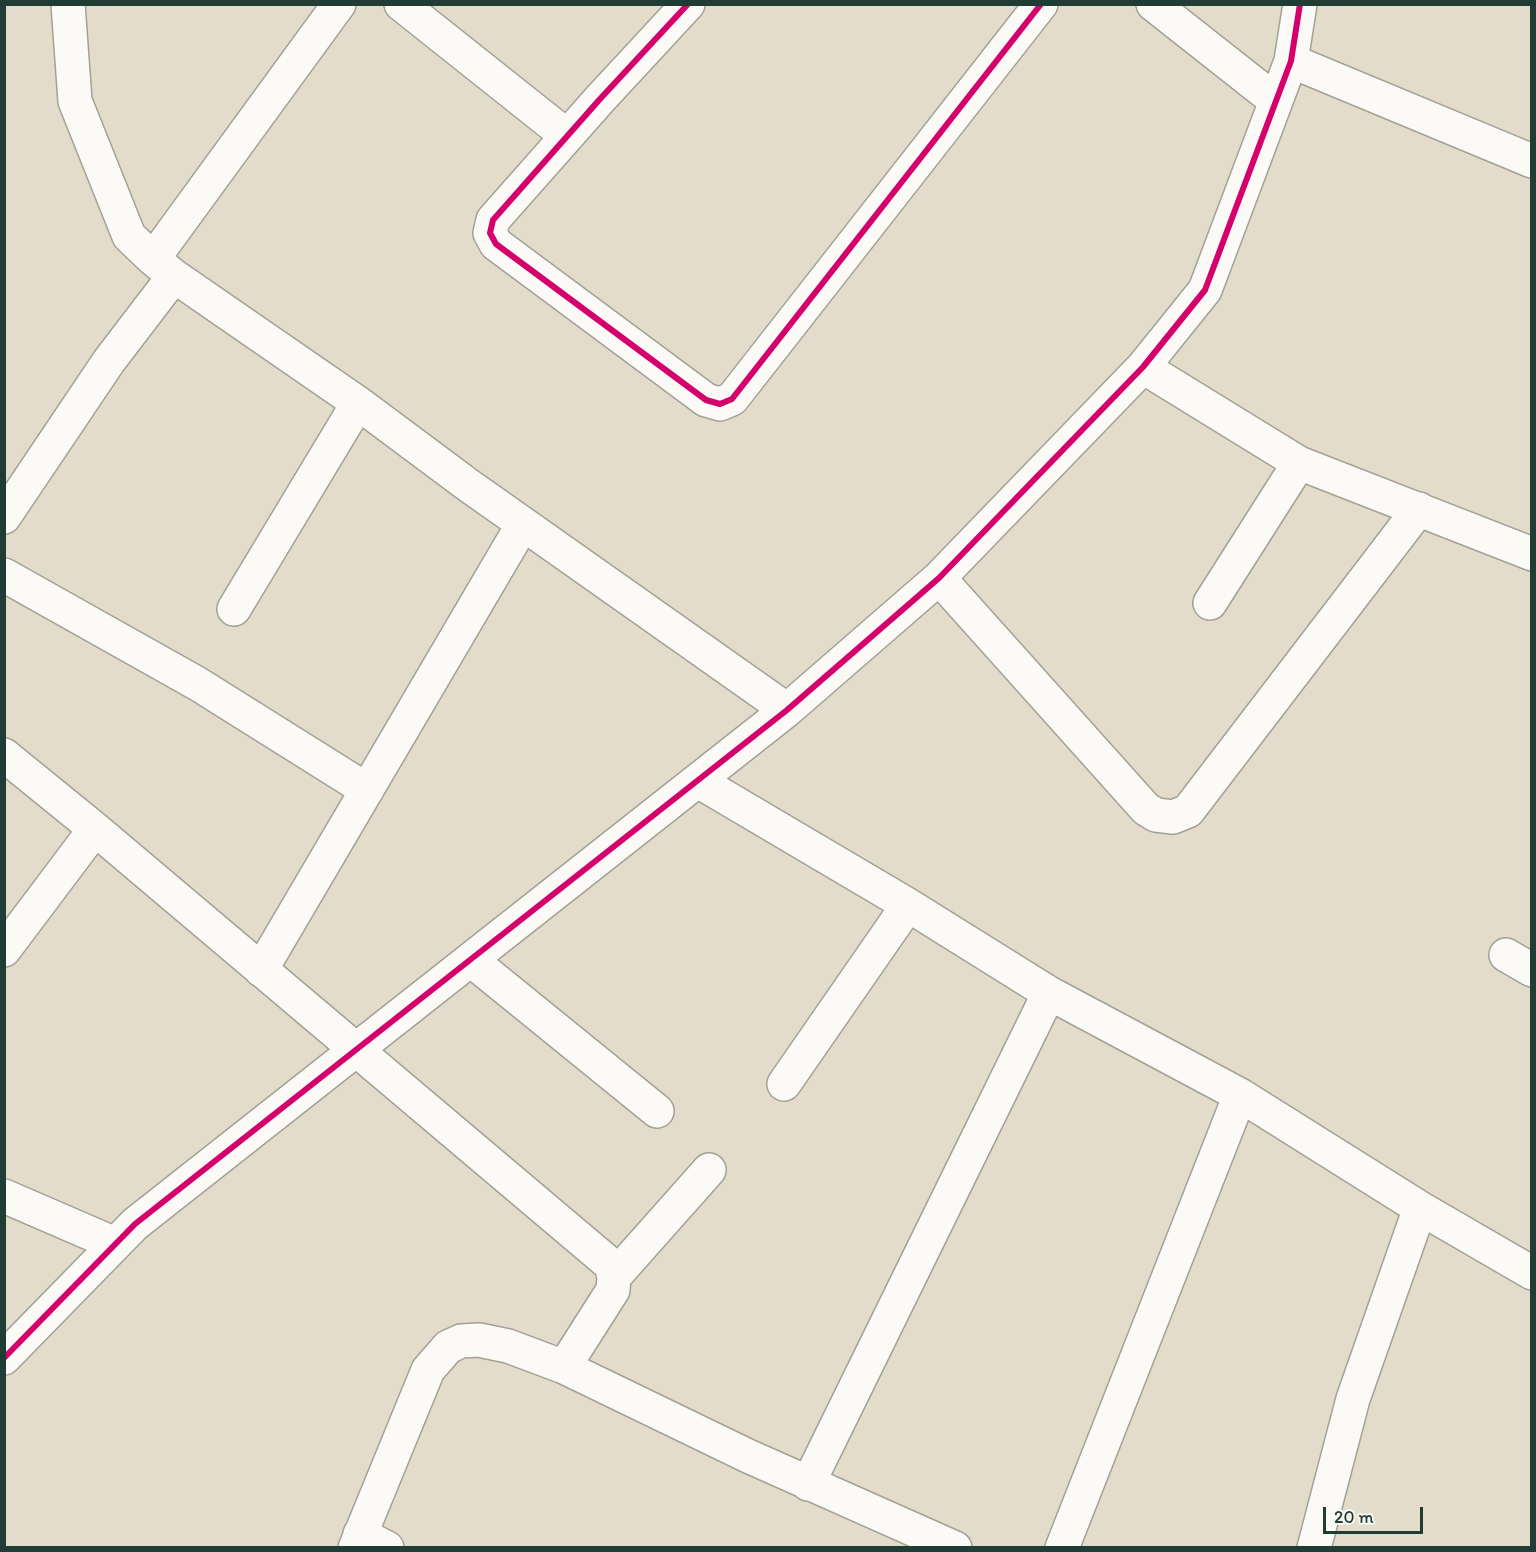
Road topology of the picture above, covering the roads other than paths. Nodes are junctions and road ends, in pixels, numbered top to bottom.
1 (68, 4) edge
2 (339, 4) edge
3 (401, 4) edge
4 (688, 4) edge
5 (1041, 4) edge
6 (1153, 4) edge
7 (1300, 4) edge
8 (1291, 61) junction
9 (1276, 101) junction
10 (567, 136) junction
11 (1532, 161) edge
12 (163, 268) junction
13 (1143, 367) junction
14 (358, 403) junction
15 (1299, 463) junction
16 (1419, 509) junction
17 (4, 517) edge
18 (523, 524) junction
19 (1532, 554) edge
20 (4, 575) edge
21 (939, 578) junction
22 (1210, 603) dead end
23 (234, 609) dead end
24 (787, 710) junction
25 (4, 755) edge
26 (698, 781) junction
27 (367, 790) junction
28 (95, 829) junction
29 (908, 905) junction
30 (4, 950) edge
31 (471, 960) junction
32 (261, 970) junction
33 (1049, 993) junction
34 (356, 1051) junction
35 (783, 1084) dead end
36 (1240, 1095) junction
37 (657, 1111) dead end
38 (709, 1170) dead end
39 (4, 1196) edge
40 (1420, 1208) junction
41 (115, 1245) junction
42 (1532, 1273) edge
43 (614, 1276) junction
44 (4, 1358) edge
45 (564, 1367) junction
46 (808, 1484) junction
47 (368, 1543) edge
48 (955, 1548) edge
49 (1062, 1548) edge
50 (1314, 1548) edge

1 - 12 street
2 - 12 street
3 - 10 street
4 - 10 street
5 - 10 street
6 - 9 street
7 - 8 street
8 - 9 street
8 - 11 street
9 - 13 street
12 - 14 street
12 - 17 street
13 - 15 street
13 - 21 street
14 - 18 street
14 - 23 street
15 - 16 street
15 - 22 street
16 - 19 street
16 - 21 street
18 - 24 street
18 - 27 street
20 - 27 street
21 - 24 street
24 - 26 street
25 - 28 street
26 - 29 street
26 - 31 street
27 - 32 street
28 - 30 street
28 - 32 street
29 - 33 street
29 - 35 street
31 - 34 street
31 - 37 street
32 - 34 street
33 - 36 street
33 - 46 street
34 - 41 street
34 - 43 street
36 - 40 street
36 - 49 street
38 - 43 street
39 - 41 street
40 - 42 street
40 - 50 street
41 - 44 street
43 - 45 street
45 - 46 street
45 - 47 street
46 - 48 street

